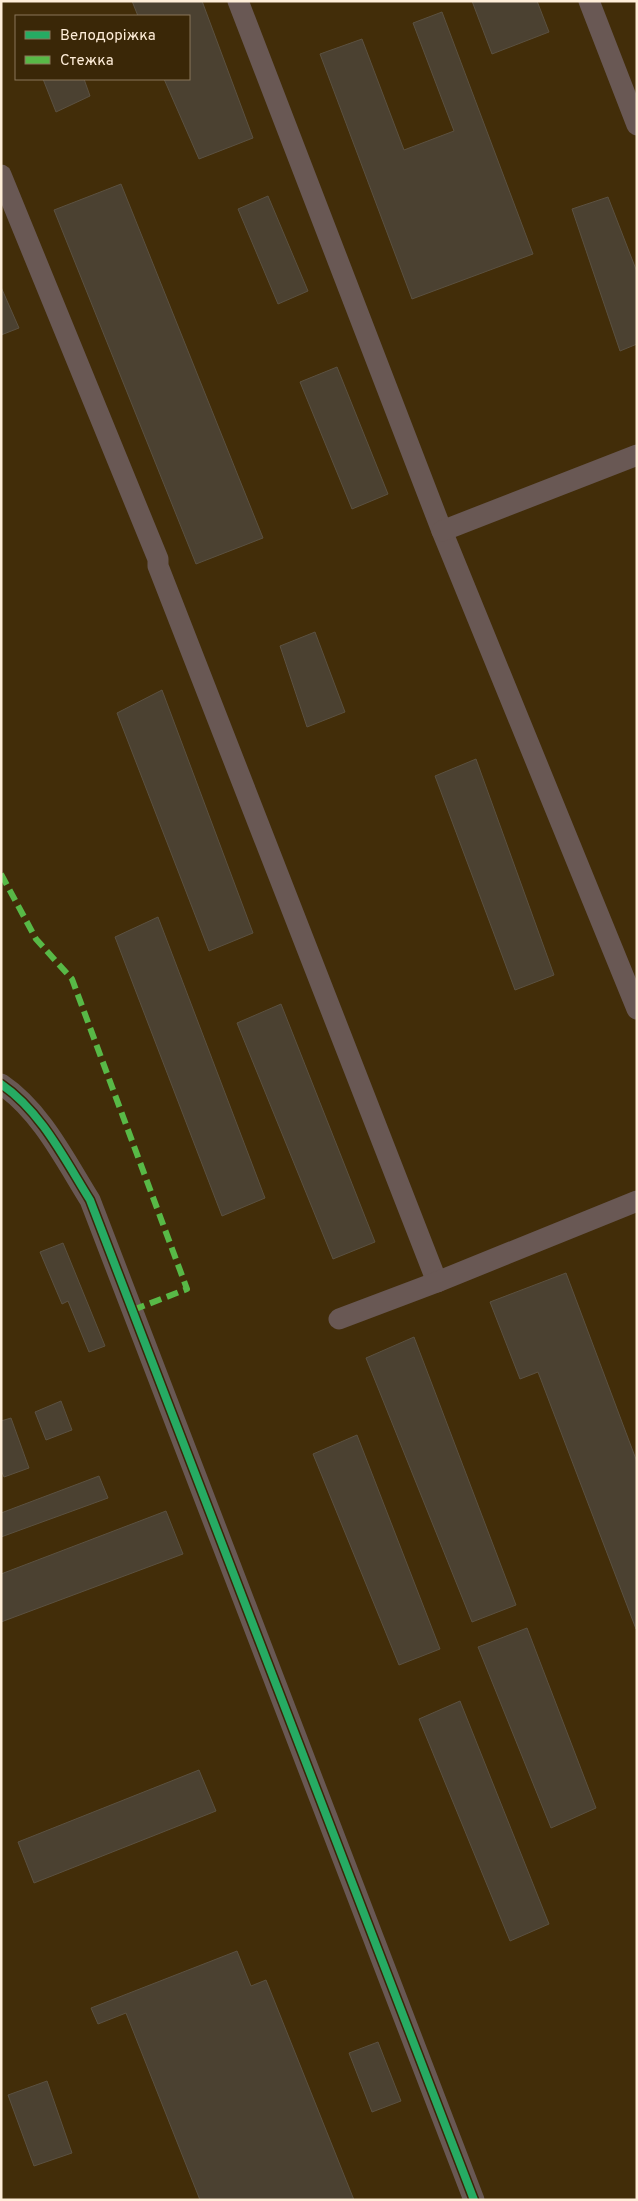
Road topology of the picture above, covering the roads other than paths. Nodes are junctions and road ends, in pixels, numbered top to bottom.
1 (238, 1) edge
2 (589, 1) edge
3 (632, 100) edge
4 (637, 125) edge
5 (1, 175) edge
6 (637, 455) edge
7 (442, 531) junction
8 (637, 1009) edge
9 (1, 1084) edge
10 (637, 1201) edge
11 (437, 1282) junction
12 (339, 1319) dead end
13 (474, 2200) edge

1 - 7 street
2 - 3 street
3 - 4 street
5 - 11 street
6 - 7 street
7 - 8 street
9 - 13 street
10 - 11 street
11 - 12 street

